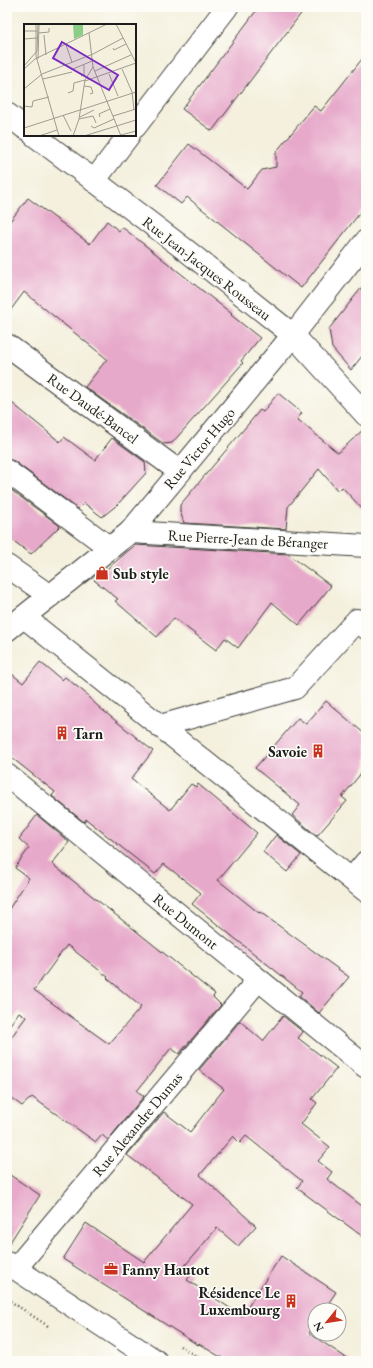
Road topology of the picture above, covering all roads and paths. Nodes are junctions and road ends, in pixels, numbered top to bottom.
1 (227, 7) edge
2 (7, 114) edge
3 (136, 126) edge
4 (24, 127) edge
5 (35, 136) edge
6 (128, 136) edge
7 (94, 181) junction
8 (366, 241) edge
9 (293, 335) junction
10 (7, 345) edge
11 (366, 415) edge
12 (7, 471) edge
13 (180, 472) junction
14 (130, 532) junction
15 (366, 546) edge
16 (110, 548) junction
17 (7, 566) edge
18 (50, 596) junction
19 (15, 624) edge
20 (366, 628) edge
21 (160, 726) junction
22 (7, 775) edge
23 (366, 862) edge
24 (359, 885) edge
25 (258, 980) junction
26 (366, 1067) edge
27 (11, 1265) edge
28 (156, 1361) edge

1 - 3 street
2 - 4 street
5 - 7 street, Rue Jean-Jacques Rousseau
6 - 7 street
7 - 9 street, Rue Jean-Jacques Rousseau
8 - 9 street, Rue Victor Hugo
9 - 11 street, Rue Jean-Jacques Rousseau
9 - 13 street, Rue Victor Hugo
10 - 13 street, Rue Daudé-Bancel
12 - 16 street
13 - 14 street, Rue Victor Hugo
14 - 15 street, Rue Pierre-Jean de Béranger
14 - 16 street, Rue Victor Hugo
16 - 18 street, Rue Victor Hugo
17 - 18 street
18 - 19 street, Rue Victor Hugo
19 - 21 street
20 - 21 street
21 - 24 street
22 - 25 street, Rue Dumont
23 - 24 street
25 - 26 street, Rue Dumont
25 - 27 street, Rue Alexandre Dumas
27 - 28 street

